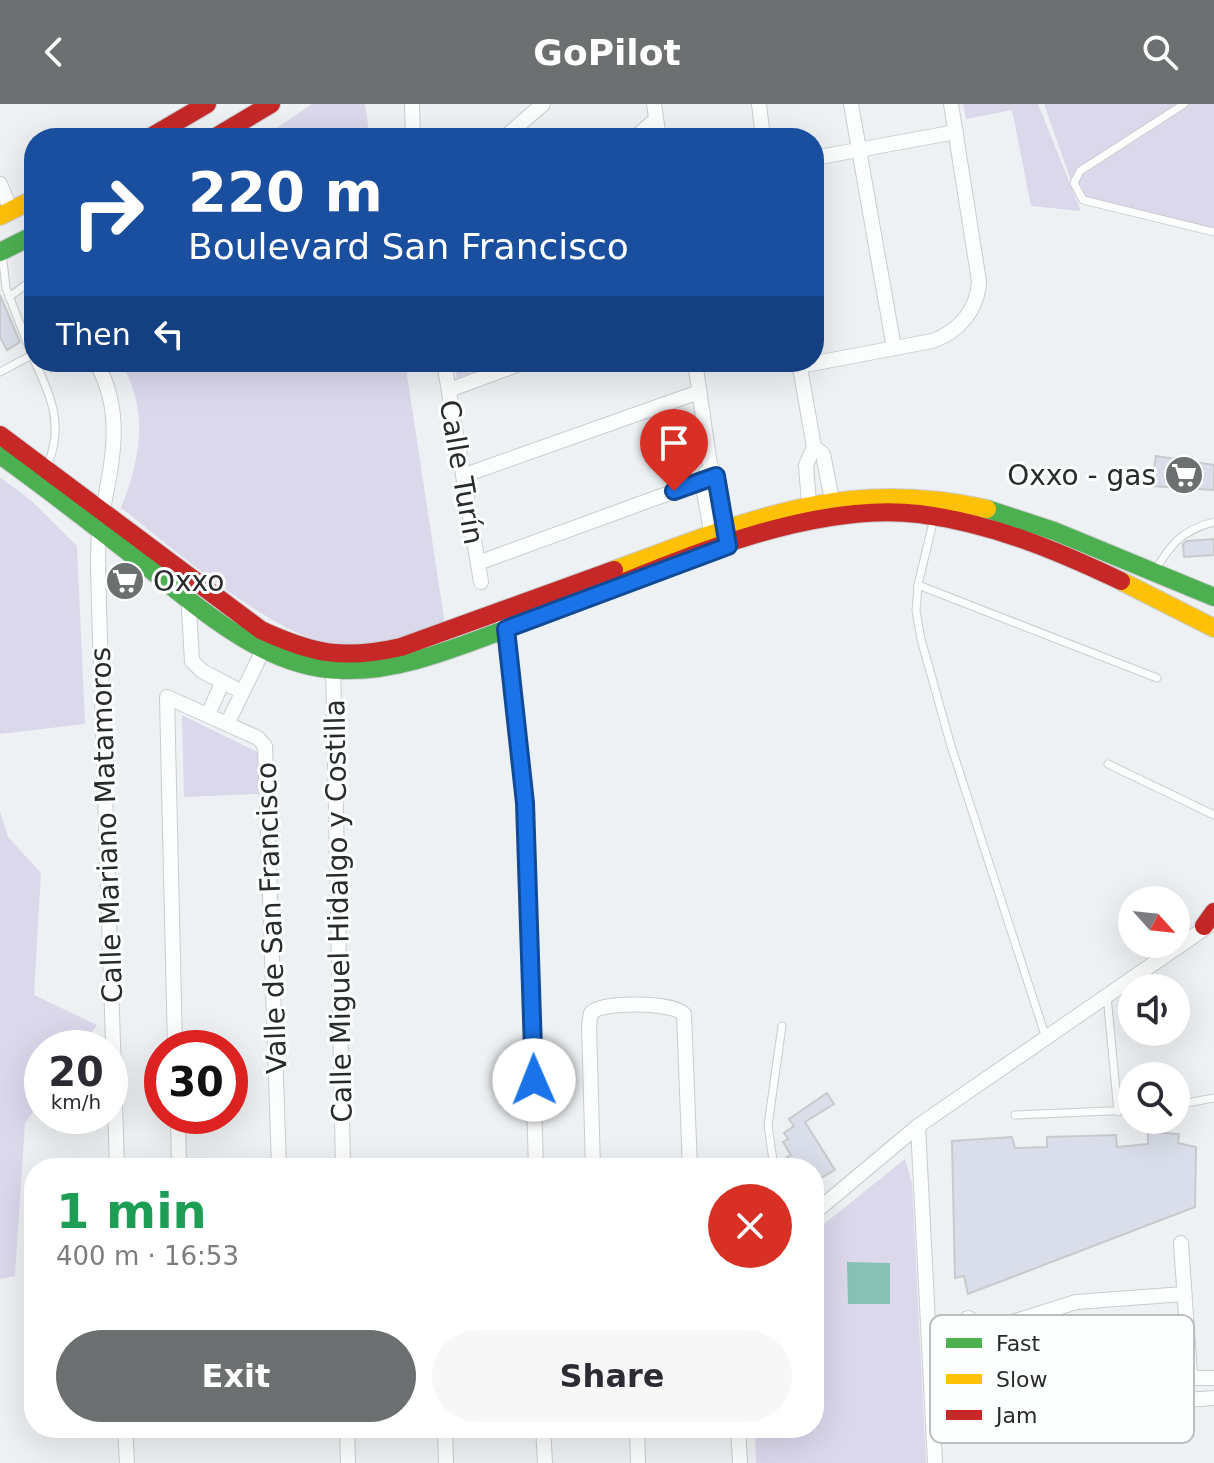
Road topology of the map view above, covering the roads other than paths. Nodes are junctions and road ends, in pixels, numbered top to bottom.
1 (207, 104) edge
2 (271, 104) edge
3 (543, 104) edge
4 (759, 104) edge
5 (851, 104) edge
6 (951, 104) edge
7 (1184, 104) edge
8 (412, 106) edge
9 (655, 111) edge
10 (167, 128) edge
11 (231, 128) edge
12 (413, 128) edge
13 (515, 128) edge
14 (642, 128) edge
15 (762, 128) edge
16 (956, 132) junction
17 (860, 151) junction
18 (824, 156) edge
19 (0, 184) edge
20 (24, 203) edge
21 (4, 211) edge
22 (1214, 232) edge
23 (24, 243) edge
24 (1, 251) edge
25 (24, 286) edge
26 (9, 297) junction
27 (24, 334) edge
28 (894, 348) junction
29 (0, 359) edge
30 (824, 360) edge
31 (24, 363) edge
32 (3, 370) edge
33 (40, 372) edge
34 (100, 372) edge
35 (446, 372) edge
36 (498, 372) edge
37 (696, 372) edge
38 (800, 372) edge
39 (449, 390) junction
40 (699, 392) junction
41 (0, 435) edge
42 (814, 447) junction
43 (0, 455) edge
44 (709, 474) junction
45 (465, 475) junction
46 (42, 476) junction
47 (832, 500) junction
48 (809, 505) junction
49 (935, 508) junction
50 (101, 522) junction
51 (1214, 522) edge
52 (720, 541) junction
53 (478, 563) junction
54 (1154, 573) junction
55 (190, 579) junction
56 (481, 582) dead end
57 (918, 585) junction
58 (1214, 597) edge
59 (187, 598) junction
60 (504, 621) junction
61 (1214, 628) edge
62 (267, 642) junction
63 (333, 663) junction
64 (1157, 678) dead end
65 (222, 683) junction
66 (242, 692) junction
67 (208, 715) junction
68 (227, 724) junction
69 (1108, 764) dead end
70 (1214, 815) edge
71 (1208, 926) edge
72 (1107, 994) junction
73 (782, 1026) dead end
74 (111, 1030) edge
75 (174, 1030) edge
76 (1046, 1038) junction
77 (1214, 1098) edge
78 (1190, 1102) edge
79 (1118, 1112) joint
80 (1015, 1115) dead end
81 (918, 1126) junction
82 (115, 1134) edge
83 (178, 1134) edge
84 (116, 1158) edge
85 (179, 1158) edge
86 (279, 1158) edge
87 (343, 1158) edge
88 (536, 1158) edge
89 (593, 1158) edge
90 (690, 1158) edge
91 (773, 1158) edge
92 (824, 1205) edge
93 (1181, 1243) dead end
94 (1184, 1294) junction
95 (1035, 1315) edge
96 (1186, 1315) edge
97 (930, 1364) edge
98 (1194, 1377) edge
99 (1214, 1378) edge
100 (1214, 1398) edge
101 (1194, 1399) edge
102 (126, 1438) edge
103 (347, 1438) edge
104 (445, 1438) edge
105 (544, 1438) edge
106 (637, 1438) edge
107 (739, 1438) edge
108 (934, 1443) edge
109 (127, 1463) edge
110 (348, 1463) edge
111 (446, 1463) edge
112 (545, 1463) edge
113 (638, 1463) edge
114 (740, 1463) edge
115 (935, 1463) edge

1 - 10 street
2 - 11 street
3 - 13 street
4 - 15 street
5 - 17 street
6 - 16 street
7 - 22 lane
8 - 12 street
9 - 14 street
16 - 17 street
16 - 28 street
17 - 18 street
17 - 28 street
19 - 21 street
20 - 21 street
23 - 24 street
24 - 26 lane
25 - 26 lane
26 - 27 lane
28 - 30 street
29 - 32 lane
31 - 32 lane
33 - 46 lane
34 - 50 street, Calle Mariano Matamoros
35 - 39 street, Calle Turín
36 - 39 street
37 - 40 street
38 - 42 street
39 - 45 street, Calle Turín
40 - 44 street
40 - 45 street
41 - 46 street
42 - 47 street
42 - 48 street
43 - 46 street
44 - 52 street
44 - 53 street
45 - 53 street, Calle Turín
46 - 50 street
47 - 48 street
47 - 49 street
48 - 52 street
49 - 52 street
49 - 54 street
49 - 57 lane
49 - 61 street
50 - 55 street
50 - 59 street
50 - 74 street, Calle Mariano Matamoros
51 - 54 lane
52 - 60 street
53 - 56 street, Calle Turín
54 - 58 street
55 - 59 street
55 - 62 street
57 - 64 lane
57 - 76 lane
59 - 62 street
59 - 65 street
60 - 63 street
60 - 88 street
62 - 63 street
62 - 66 street
63 - 87 street, Calle Miguel Hidalgo y Costilla
65 - 66 street
65 - 67 street
66 - 68 street
67 - 68 street, Valle de San Francisco
67 - 75 street, Valle de San Francisco
68 - 86 street, Valle de San Francisco
69 - 70 lane
71 - 72 street
72 - 76 street
72 - 79 lane
73 - 91 lane
76 - 81 street
77 - 78 lane
79 - 80 lane
81 - 92 street
81 - 97 street
82 - 84 street, Calle Mariano Matamoros
83 - 85 street
89 - 90 street
93 - 94 street
94 - 95 street
94 - 96 street
98 - 99 street
100 - 101 street
102 - 109 street
103 - 110 street
104 - 111 street
105 - 112 street
106 - 113 street
107 - 114 street
108 - 115 street

